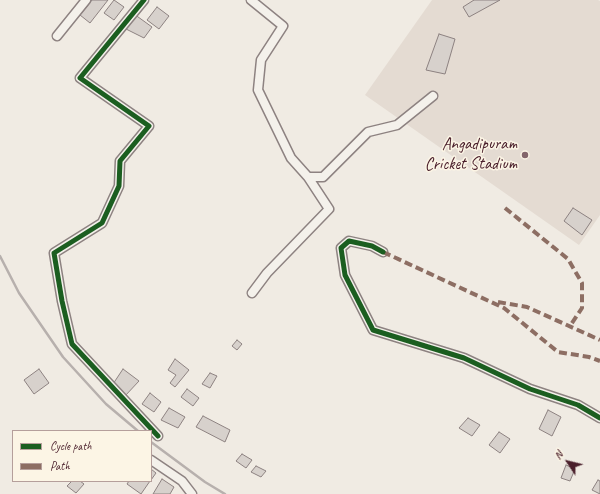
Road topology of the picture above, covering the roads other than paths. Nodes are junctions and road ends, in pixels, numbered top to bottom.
1 (86, 0) edge
2 (144, 0) edge
3 (251, 0) edge
4 (57, 36) dead end
5 (433, 96) dead end
6 (308, 177) junction
7 (383, 252) dead end
8 (252, 294) dead end
9 (600, 418) edge
10 (158, 436) dead end
11 (152, 461) edge
12 (192, 494) edge

1 - 4 street
2 - 10 street
3 - 6 street
5 - 6 street
6 - 8 street
7 - 9 street
11 - 12 street

